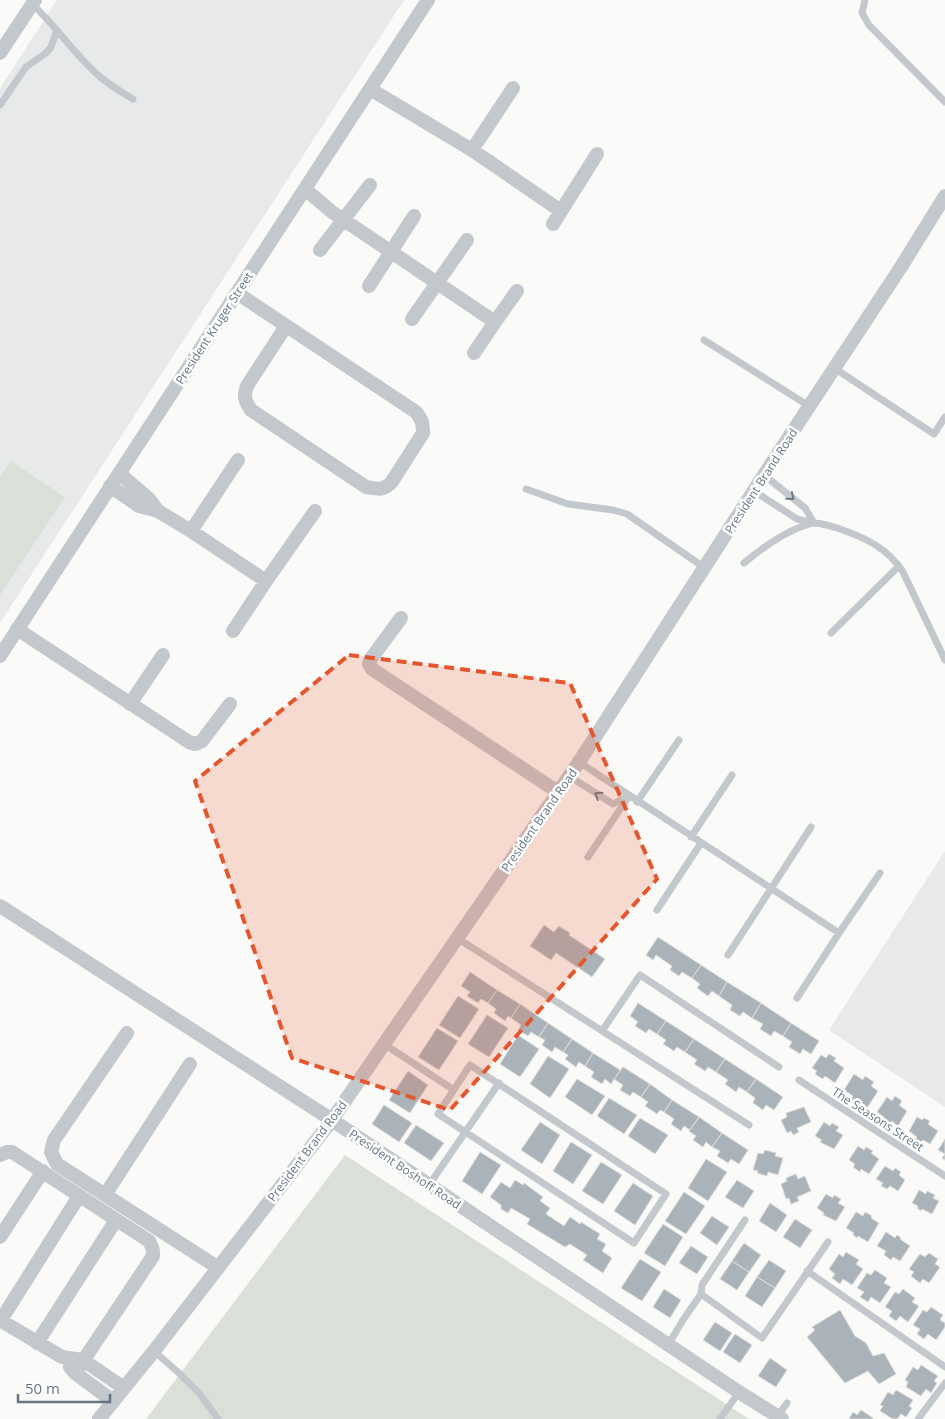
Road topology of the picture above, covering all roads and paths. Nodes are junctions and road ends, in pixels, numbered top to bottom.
1 (428, 0) edge
2 (865, 0) edge
3 (31, 1) edge
4 (57, 30) junction
5 (0, 53) edge
6 (514, 88) dead end
7 (370, 89) junction
8 (133, 99) dead end
9 (945, 102) edge
10 (0, 105) edge
11 (472, 150) junction
12 (597, 154) dead end
13 (370, 185) dead end
14 (305, 189) junction
15 (945, 196) edge
16 (561, 210) junction
17 (414, 216) dead end
18 (343, 220) junction
19 (553, 224) dead end
20 (467, 240) dead end
21 (320, 250) dead end
22 (391, 252) junction
23 (437, 283) junction
24 (369, 286) dead end
25 (517, 291) dead end
26 (236, 293) junction
27 (412, 319) dead end
28 (494, 322) junction
29 (286, 326) junction
30 (704, 340) dead end
31 (474, 353) dead end
32 (834, 368) junction
33 (809, 406) junction
34 (945, 417) edge
35 (238, 460) dead end
36 (119, 473) junction
37 (764, 475) junction
38 (110, 486) junction
39 (526, 489) dead end
40 (754, 491) junction
41 (158, 511) junction
42 (315, 511) dead end
43 (814, 523) junction
44 (191, 531) junction
45 (744, 563) dead end
46 (900, 566) junction
47 (705, 568) junction
48 (266, 581) junction
49 (401, 618) dead end
50 (17, 629) junction
51 (233, 630) dead end
52 (831, 634) dead end
53 (163, 655) dead end
54 (0, 656) edge
55 (944, 657) edge
56 (130, 704) junction
57 (230, 704) dead end
58 (679, 740) dead end
59 (578, 762) junction
60 (732, 774) dead end
61 (569, 776) junction
62 (558, 792) junction
63 (628, 796) junction
64 (637, 802) junction
65 (811, 827) dead end
66 (692, 837) junction
67 (701, 843) junction
68 (588, 857) dead end
69 (880, 873) dead end
70 (771, 889) junction
71 (0, 906) edge
72 (658, 910) dead end
73 (839, 933) junction
74 (457, 938) junction
75 (728, 955) dead end
76 (797, 998) dead end
77 (602, 1031) junction
78 (127, 1033) dead end
79 (384, 1044) junction
80 (190, 1064) dead end
81 (779, 1066) dead end
82 (799, 1080) dead end
83 (499, 1083) junction
84 (454, 1090) junction
85 (332, 1120) junction
86 (749, 1125) dead end
87 (466, 1132) junction
88 (0, 1155) edge
89 (43, 1171) junction
90 (945, 1176) edge
91 (429, 1186) junction
92 (105, 1195) junction
93 (79, 1196) junction
94 (116, 1220) junction
95 (745, 1220) dead end
96 (0, 1237) edge
97 (828, 1242) dead end
98 (217, 1267) junction
99 (807, 1271) junction
100 (701, 1294) junction
101 (0, 1320) edge
102 (37, 1343) junction
103 (668, 1345) junction
104 (154, 1351) junction
105 (62, 1357) junction
106 (83, 1360) junction
107 (945, 1367) edge
108 (75, 1373) junction
109 (945, 1383) edge
110 (124, 1388) junction
111 (739, 1392) junction
112 (113, 1401) junction
113 (787, 1403) dead end
114 (780, 1418) edge
115 (99, 1419) edge
116 (218, 1419) edge
117 (720, 1419) edge
118 (918, 1419) edge

1 - 7 street, President Kruger Street
2 - 9 lane
3 - 4 lane
3 - 5 street
4 - 8 lane
4 - 10 lane
6 - 11 street
7 - 11 street
7 - 14 street, President Kruger Street
11 - 16 street
12 - 16 street
13 - 18 street
14 - 18 street
14 - 26 street, President Kruger Street
15 - 32 street, President Brand Road
16 - 19 street
17 - 22 street
18 - 21 street
18 - 22 street
20 - 23 street
22 - 23 street
22 - 24 street
23 - 27 street
23 - 28 street
25 - 28 street
26 - 29 street
26 - 36 street, President Kruger Street
28 - 31 street
29 - 29 street
30 - 33 lane
32 - 33 street, President Brand Road
32 - 34 lane
33 - 37 street, President Brand Road
35 - 44 street
36 - 38 street, President Kruger Street
36 - 41 street
37 - 40 street, President Brand Road
37 -> 43 lane
38 - 41 street
38 - 50 street, President Kruger Street
39 - 47 lane
40 - 43 lane
40 - 47 street, President Brand Road
41 - 44 street
42 - 48 street
43 - 45 lane
43 - 46 lane
44 - 48 street
46 - 52 lane
46 - 55 lane
47 - 59 street, President Brand Road
48 - 51 street
49 - 62 street
50 - 54 street, President Kruger Street
50 - 56 street
53 - 56 street
56 - 57 street
58 - 64 lane
59 - 61 street, President Brand Road
59 - 63 lane
60 - 66 lane
61 - 62 street, President Brand Road
63 -> 61 lane
62 - 74 street, President Brand Road
63 - 64 lane
63 - 68 lane
64 - 66 lane
65 - 70 lane
66 - 67 lane
67 - 70 lane
67 - 72 lane
69 - 73 lane
70 - 73 lane
70 - 75 lane
71 - 85 street, President Boshoff Road
73 - 76 lane
74 - 77 lane
74 - 79 street, President Brand Road
77 - 81 lane
77 - 86 lane
78 - 92 street
79 - 84 lane
79 - 85 street, President Brand Road
80 - 92 street
82 - 90 lane, The Seasons Street
83 - 84 lane
83 - 87 lane
83 - 87 lane
84 - 87 lane
85 - 91 street, President Boshoff Road
85 - 98 street, President Brand Road
87 - 91 lane
88 - 89 street
89 - 93 street
89 - 96 street
91 - 103 street, President Boshoff Road
92 - 98 street
93 - 94 street
93 - 101 street
94 - 102 street
94 - 106 street
95 - 100 lane
97 - 99 lane
98 - 104 street, President Brand Road
99 - 100 lane
99 - 107 lane
100 - 103 lane
101 - 102 street
102 - 105 street
103 - 111 street, President Boshoff Road
104 - 110 street, President Brand Road
104 - 116 lane
105 - 106 street
105 - 108 street
106 - 108 street
106 - 110 street
108 - 112 street
109 - 118 lane
110 - 112 street, President Brand Road
111 - 114 street, President Boshoff Road
111 - 117 lane
112 - 115 street, President Brand Road
113 - 114 lane

